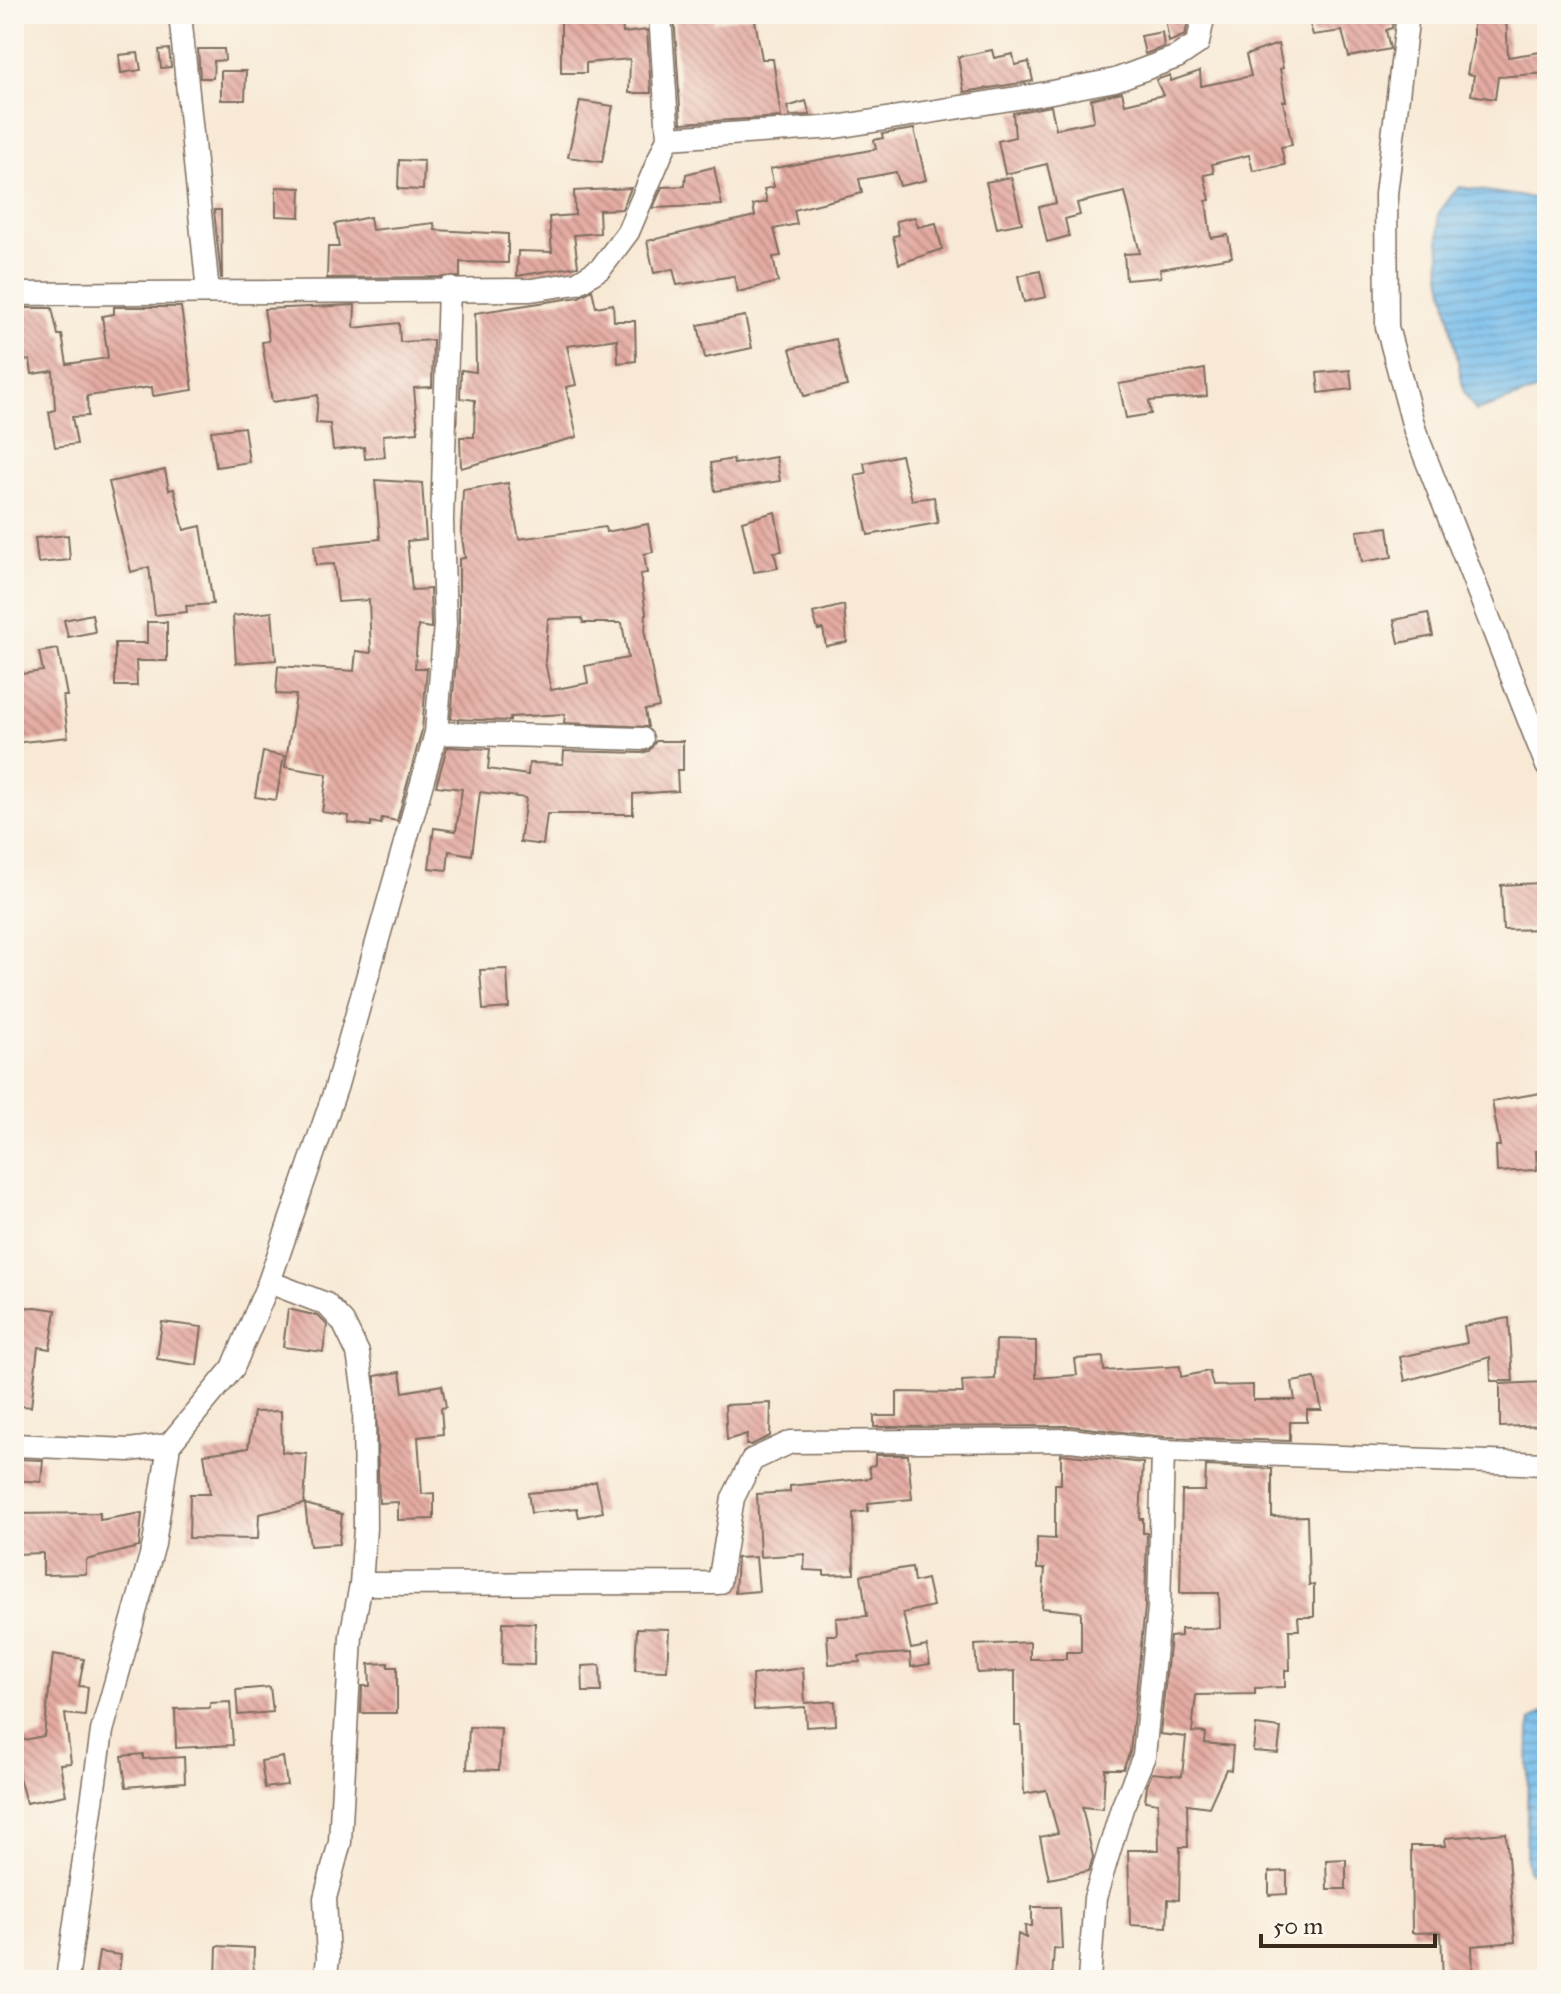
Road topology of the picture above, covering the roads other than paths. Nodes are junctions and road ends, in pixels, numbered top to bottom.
1 (180, 14) edge
2 (660, 14) edge
3 (1204, 14) edge
4 (1408, 14) edge
5 (668, 138) junction
6 (449, 288) junction
7 (208, 292) junction
8 (14, 294) edge
9 (436, 733) junction
10 (642, 739) dead end
11 (1547, 766) edge
12 (269, 1282) junction
13 (14, 1445) edge
14 (169, 1445) junction
15 (1163, 1451) junction
16 (1547, 1464) edge
17 (361, 1584) junction
18 (67, 1980) edge
19 (325, 1980) edge
20 (1089, 1980) edge

1 - 7 street
2 - 5 street
3 - 5 street
4 - 11 street
5 - 6 street
6 - 7 street
6 - 9 street
7 - 8 street
9 - 10 street
9 - 12 street
12 - 14 street
12 - 17 street
13 - 14 street
14 - 18 street
15 - 16 street
15 - 17 street
15 - 20 street
17 - 19 street

